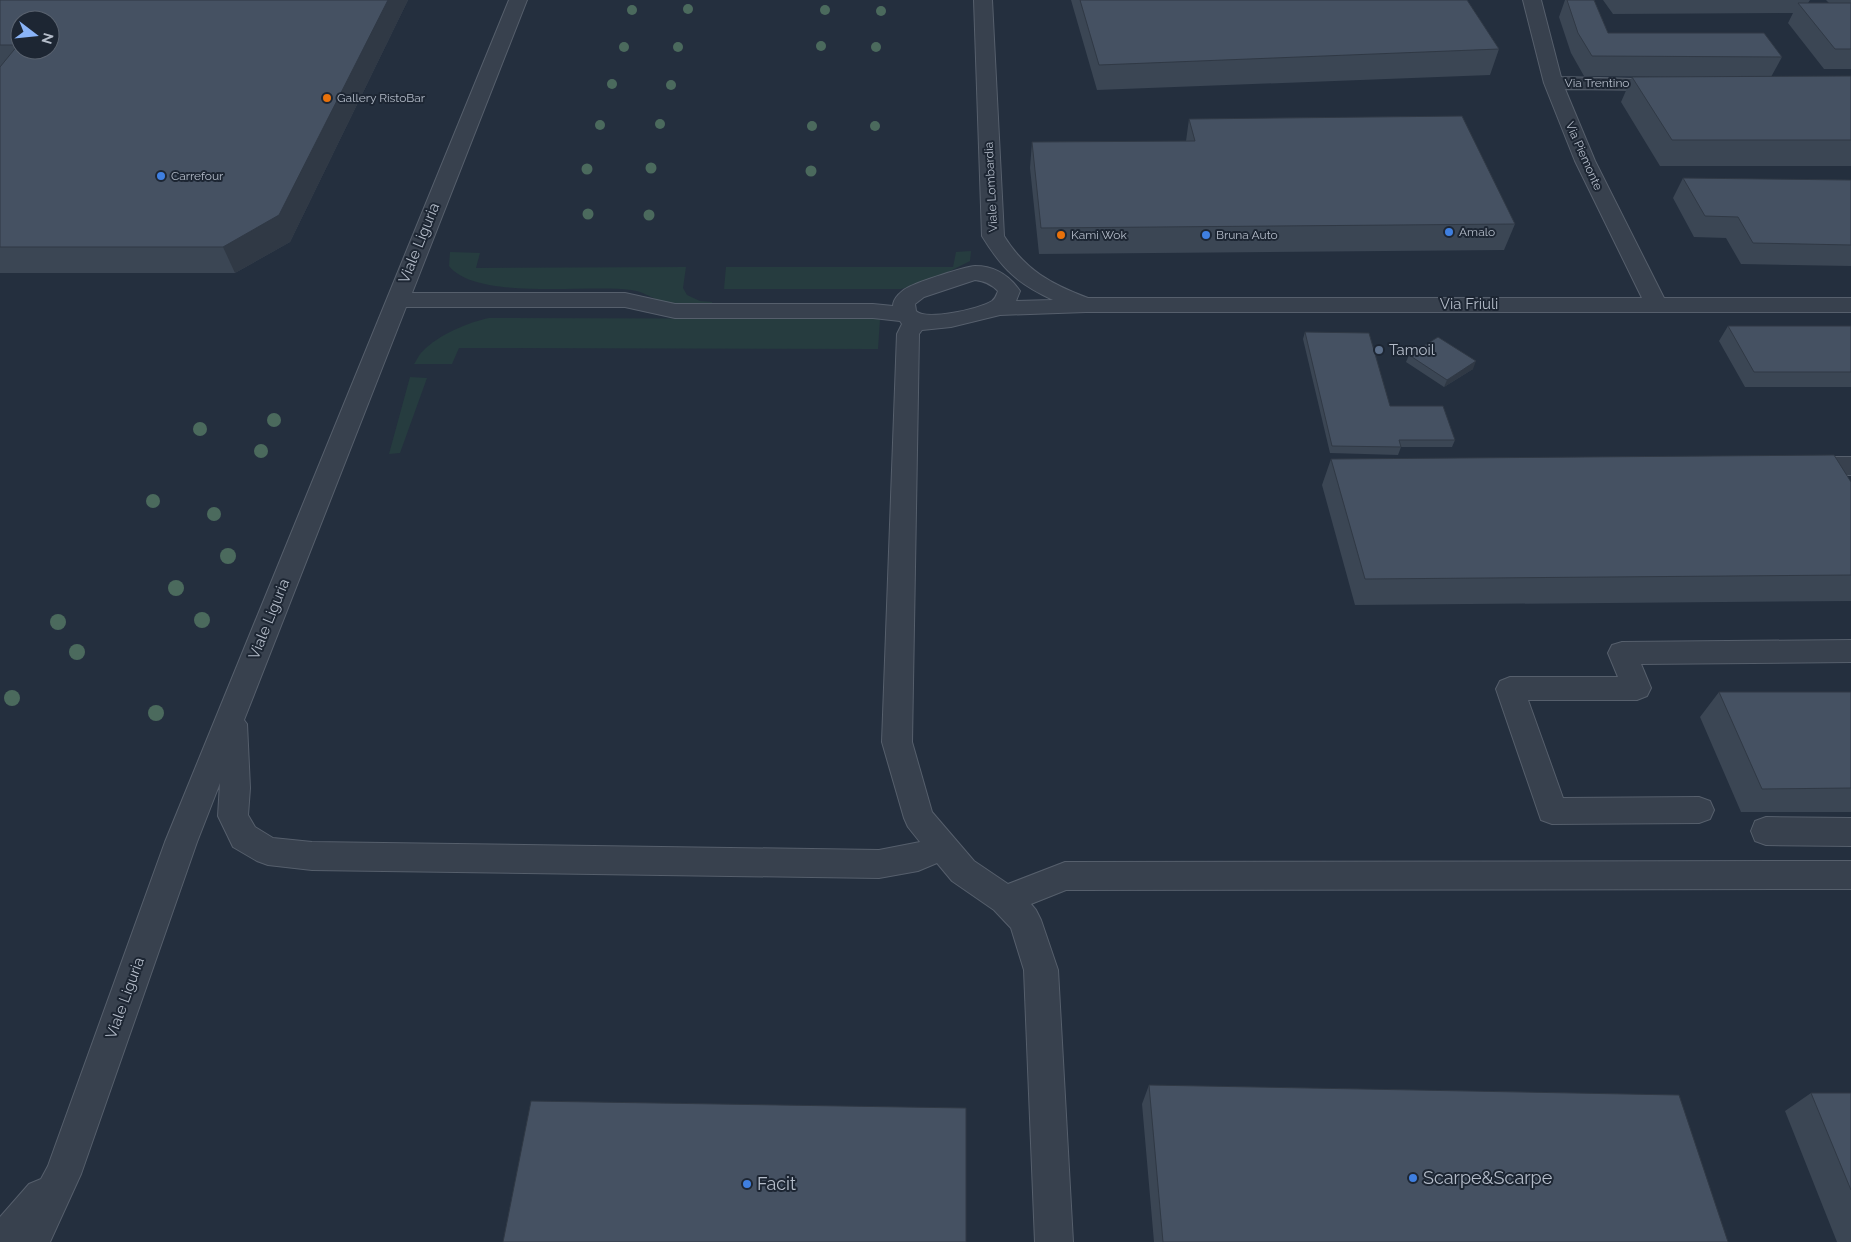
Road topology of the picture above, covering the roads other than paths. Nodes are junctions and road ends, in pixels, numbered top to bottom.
1 (518, 0) edge
2 (983, 0) edge
3 (1532, 0) edge
4 (1552, 83) junction
5 (1682, 84) edge
6 (1005, 256) junction
7 (1003, 293) junction
8 (397, 300) junction
9 (1656, 304) junction
10 (1086, 305) junction
11 (1851, 305) edge
12 (911, 318) junction
13 (1782, 466) edge
14 (1851, 466) edge
15 (1851, 651) edge
16 (231, 715) junction
17 (1700, 810) dead end
18 (1766, 831) dead end
19 (1851, 832) edge
20 (943, 846) junction
21 (1851, 875) edge
22 (1005, 900) junction
23 (63, 1174) junction
24 (3, 1242) edge
25 (30, 1242) edge
26 (1054, 1242) edge

1 - 8 street, Viale Liguria
2 - 6 street, Viale Lombardia
3 - 4 street, Via Piemonte
4 - 5 street, Via Trentino
4 - 9 street, Via Piemonte
6 - 7 street
6 - 10 street, Viale Lombardia
7 - 10 street, Via Friuli
7 - 12 street
7 - 12 street
8 - 12 street
8 - 16 street, Viale Liguria
9 - 10 street, Via Friuli
9 - 11 street, Via Friuli
12 - 20 street
13 - 14 street
15 - 17 street
16 - 20 street
16 - 23 street, Viale Liguria
18 - 19 street
20 - 22 street
21 - 22 street
22 - 26 street
23 - 24 street
23 - 25 street, Viale Liguria

